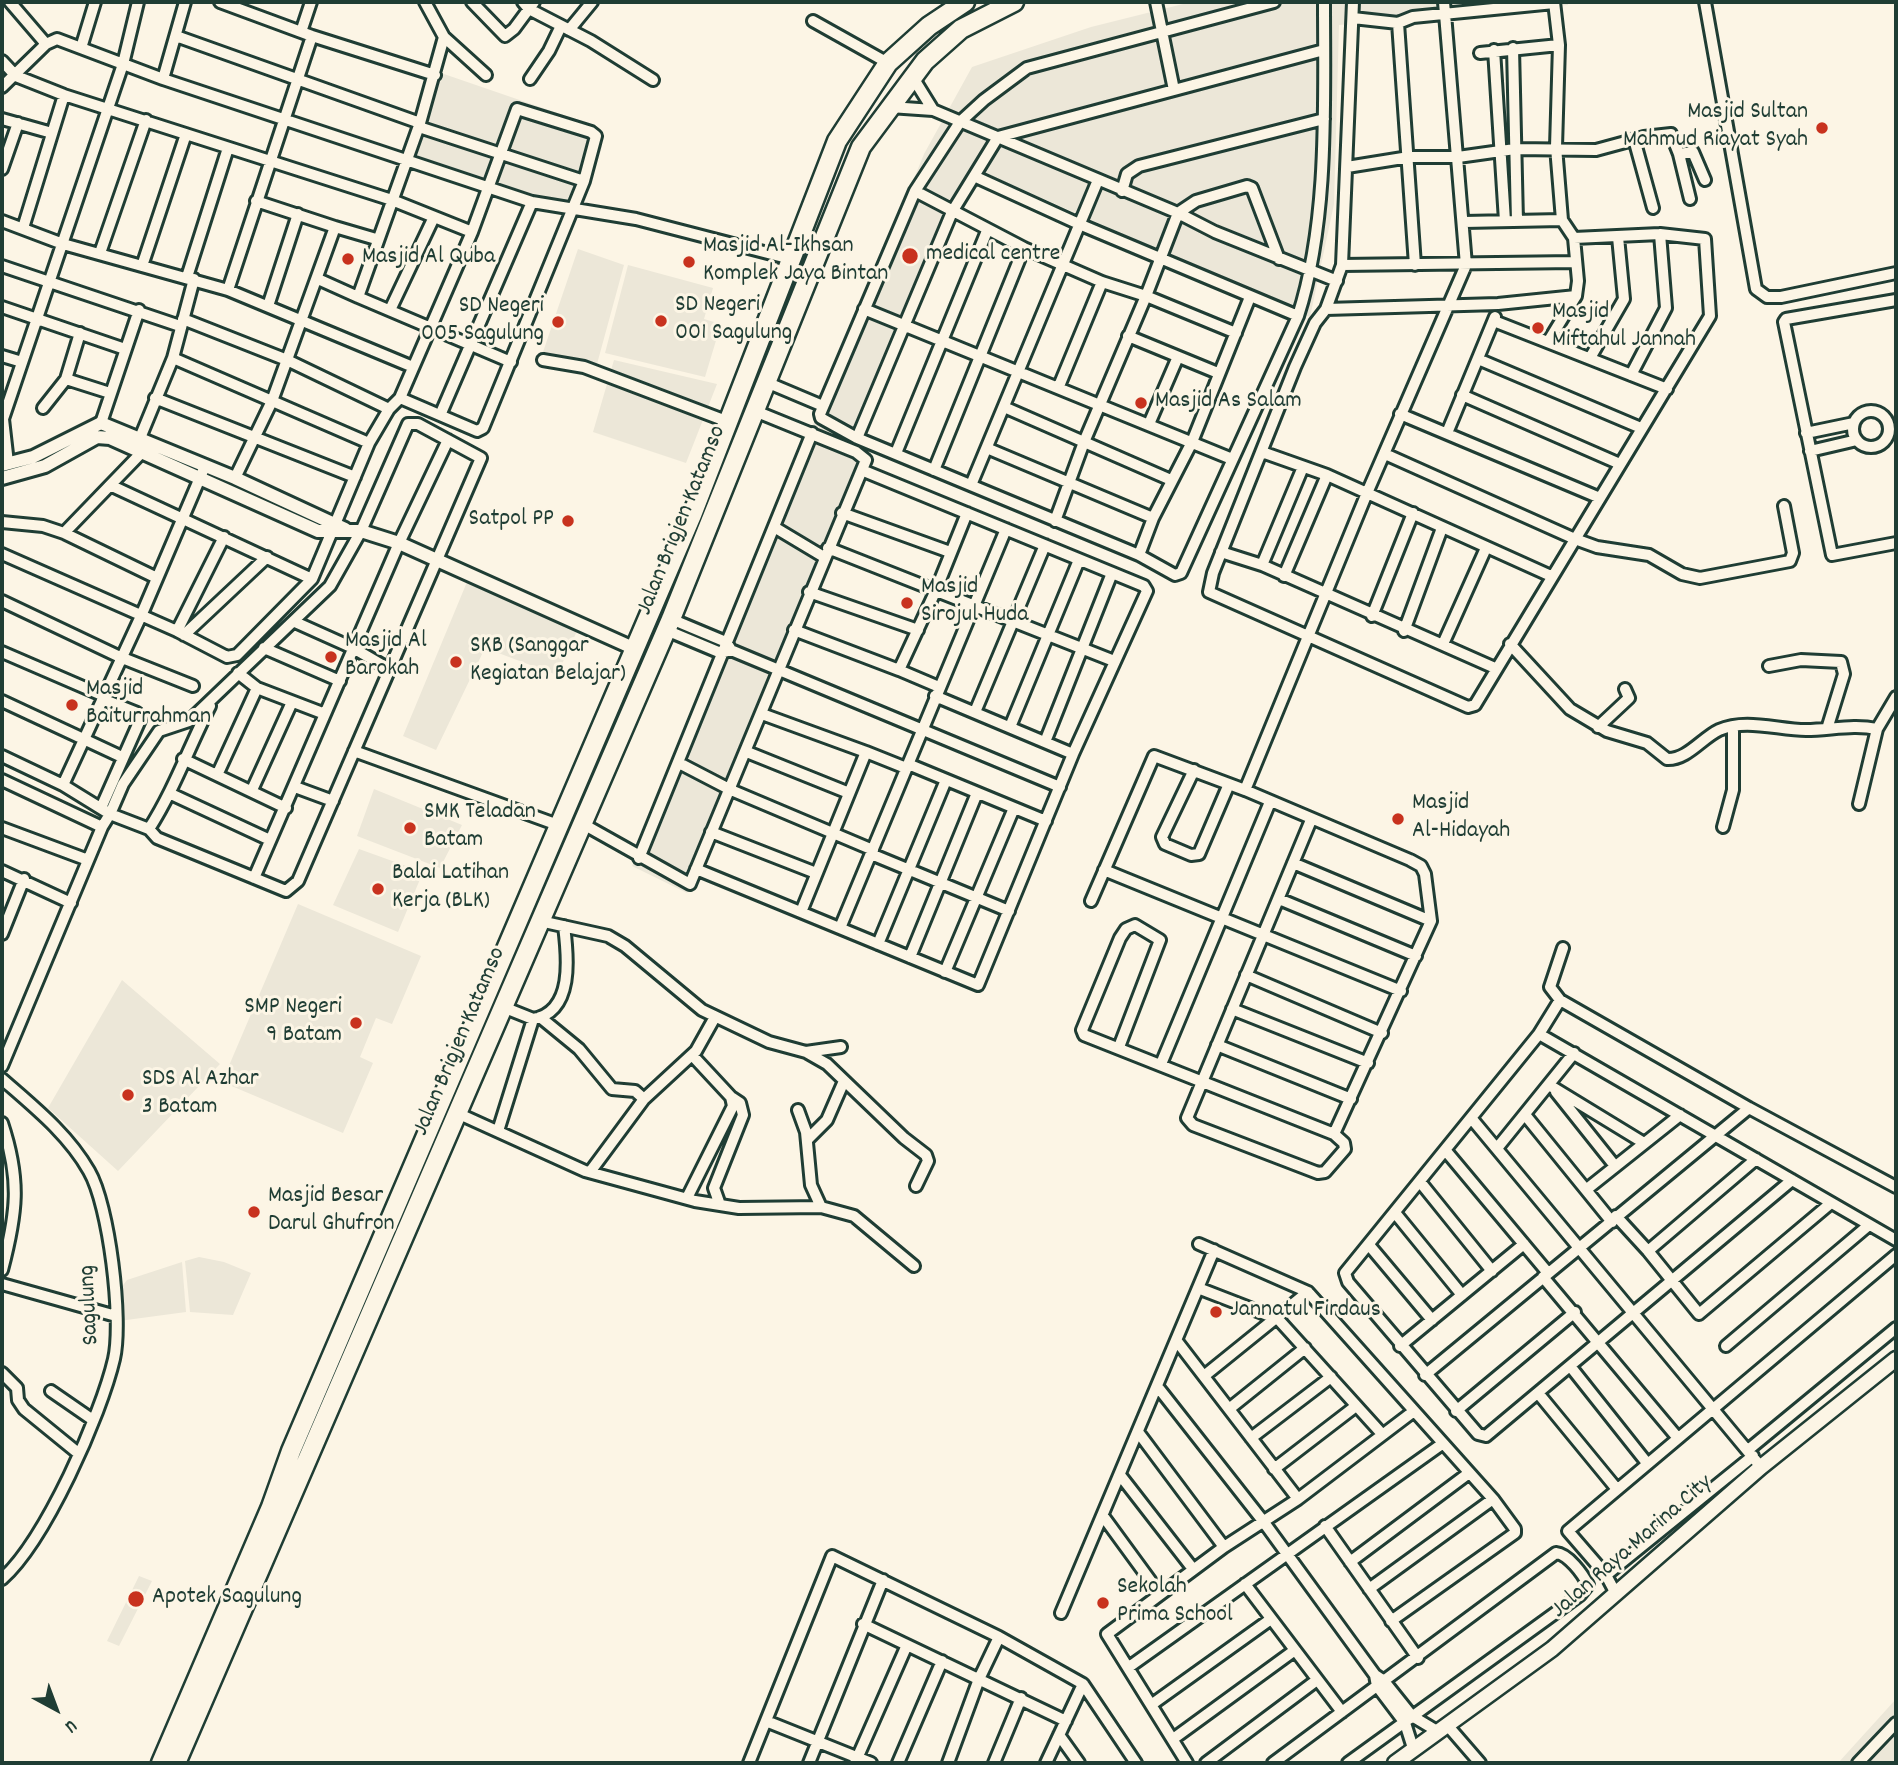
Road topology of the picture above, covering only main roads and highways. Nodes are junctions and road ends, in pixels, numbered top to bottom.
1 (965, 2) edge
2 (1014, 2) edge
3 (1896, 1359) edge
4 (254, 1565) junction
5 (161, 1763) edge
6 (176, 1763) edge
7 (1396, 1763) edge

1 - 4 highway, Jalan Brigjen Katamso
2 - 4 highway, Jalan Brigjen Katamso
3 - 7 main road, Jalan Raya Marina City
4 - 5 highway, Jalan Brigjen Katamso
4 - 6 highway, Jalan Brigjen Katamso

